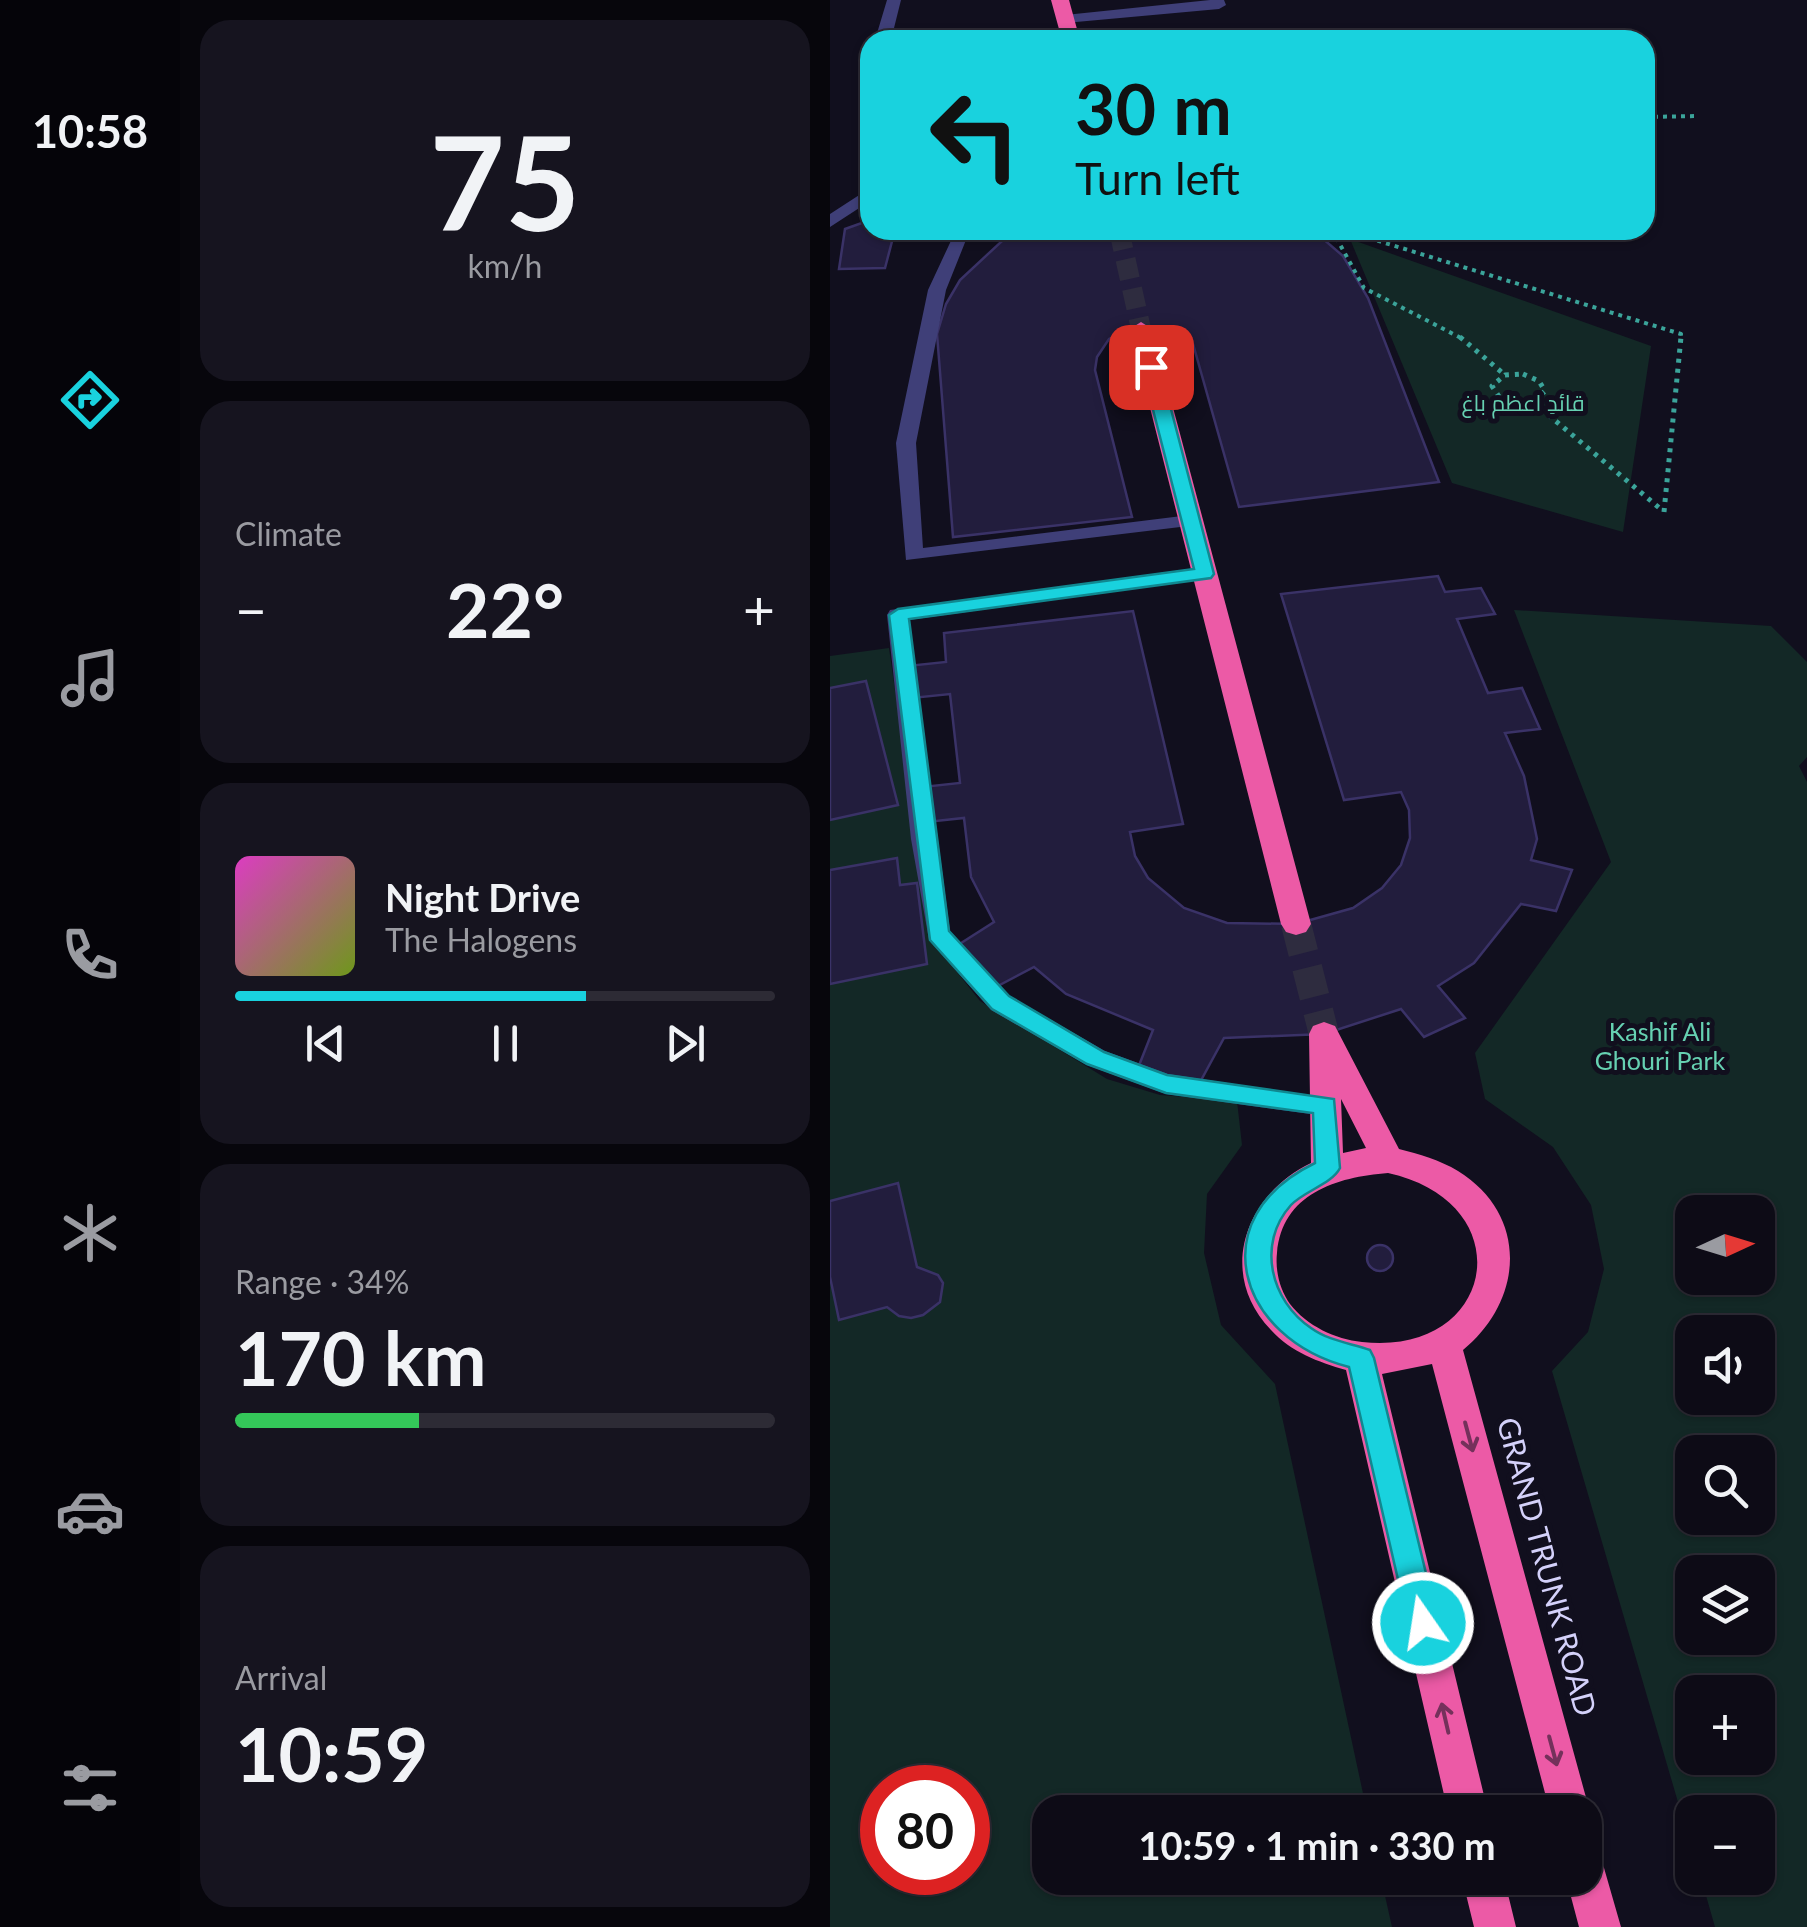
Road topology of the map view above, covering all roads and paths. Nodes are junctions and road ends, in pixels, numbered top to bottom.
1 (894, 0) edge
2 (1217, 0) edge
3 (1062, 10) edge
4 (886, 30) edge
5 (1700, 116) dead end
6 (1655, 117) edge
7 (860, 200) edge
8 (830, 222) edge
9 (957, 240) edge
10 (1338, 240) edge
11 (1376, 240) edge
12 (1141, 329) tunnel mouth
13 (1504, 375) junction
14 (1533, 402) junction
15 (1190, 521) junction
16 (1201, 561) junction
17 (1296, 924) tunnel mouth
18 (1325, 1106) junction
19 (1388, 1160) junction
20 (1328, 1168) junction
21 (1444, 1343) junction
22 (1360, 1358) junction
23 (1464, 1795) edge
24 (1565, 1795) edge
25 (1487, 1895) edge
26 (1592, 1895) edge
27 (1494, 1927) edge
28 (1600, 1927) edge

1 - 4 lane
2 - 3 lane
5 - 6 path
7 - 8 lane
9 - 15 lane
10 - 13 path
11 - 14 path
12 - 15 highway
13 - 14 path
13 - 14 path
15 - 16 highway
16 - 17 highway
16 - 18 lane
18 - 19 highway
18 - 20 highway
19 - 20 highway
19 - 21 highway
20 - 22 highway
21 - 22 highway
21 -> 24 highway, GRAND TRUNK ROAD
23 -> 22 highway
25 - 27 highway
26 - 28 highway

